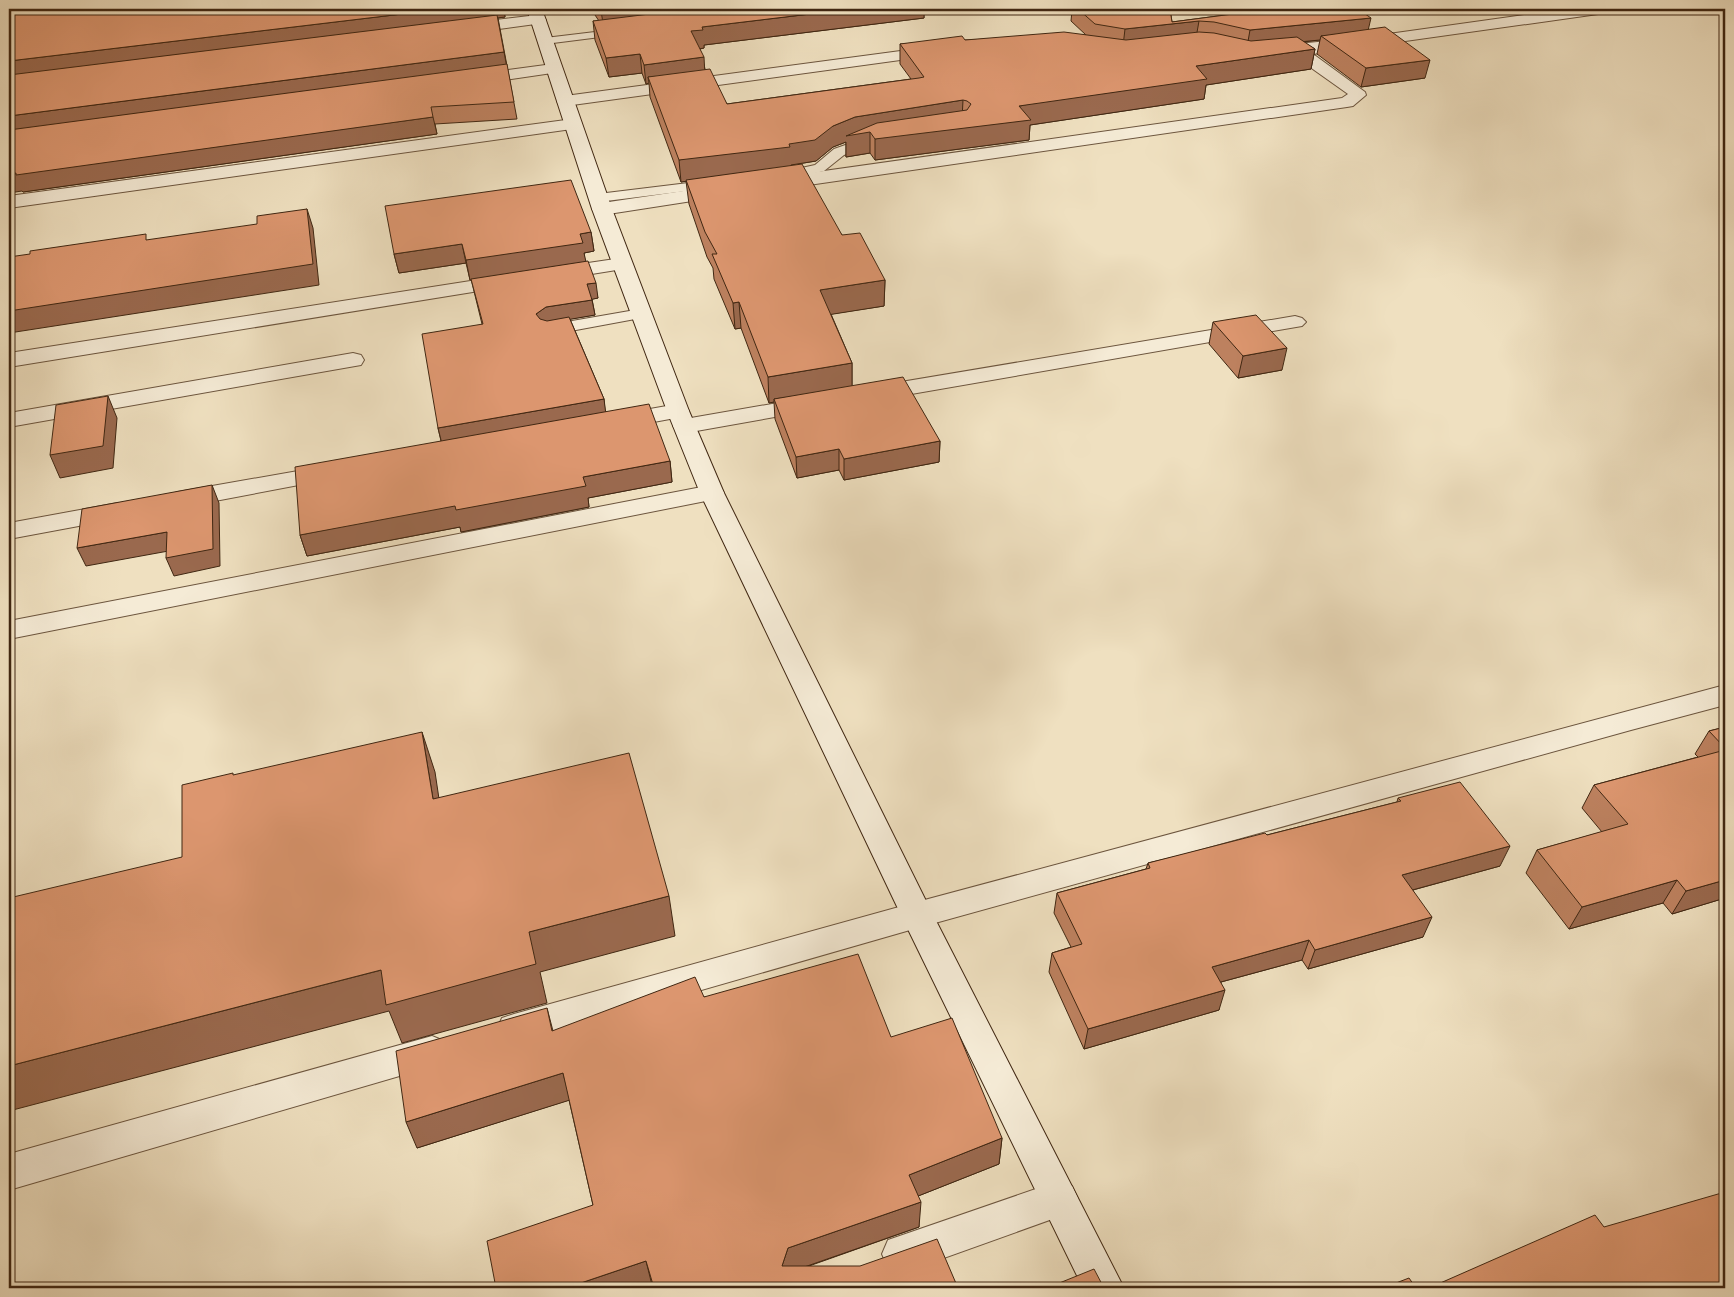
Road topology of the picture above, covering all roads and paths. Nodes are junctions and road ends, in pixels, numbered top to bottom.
1 (1598, 9) edge
2 (539, 23) edge
3 (450, 30) edge
4 (632, 30) edge
5 (956, 49) edge
6 (1297, 50) junction
7 (1261, 52) edge
8 (553, 69) junction
9 (455, 82) edge
10 (569, 113) junction
11 (887, 137) edge
12 (761, 182) joint
13 (736, 186) edge
14 (9, 202) edge
15 (600, 204) junction
16 (622, 264) junction
17 (641, 314) junction
18 (1295, 322) dead end
19 (550, 330) edge
20 (9, 360) edge
21 (353, 360) dead end
22 (682, 419) junction
23 (9, 420) edge
24 (590, 427) edge
25 (353, 469) edge
26 (712, 493) junction
27 (9, 531) edge
28 (9, 630) edge
29 (1725, 695) edge
30 (917, 915) junction
31 (9, 1172) edge
32 (1059, 1199) junction
33 (871, 1265) edge
34 (1104, 1288) edge

1 - 6 street
2 - 3 street
2 - 4 lane
2 - 8 street
5 - 10 street
6 - 7 street
6 - 12 street
8 - 9 street
8 - 10 street
10 - 14 street
10 - 15 street
11 - 12 lane
13 - 15 street
15 - 16 street
16 - 17 street
16 - 20 street
17 - 19 lane
17 - 22 street
18 - 22 street
21 - 23 street
22 - 24 street
22 - 26 street
25 - 27 street
26 - 28 street
26 - 30 street
29 - 30 street
30 - 31 street
30 - 32 street
32 - 33 street
32 - 34 street

